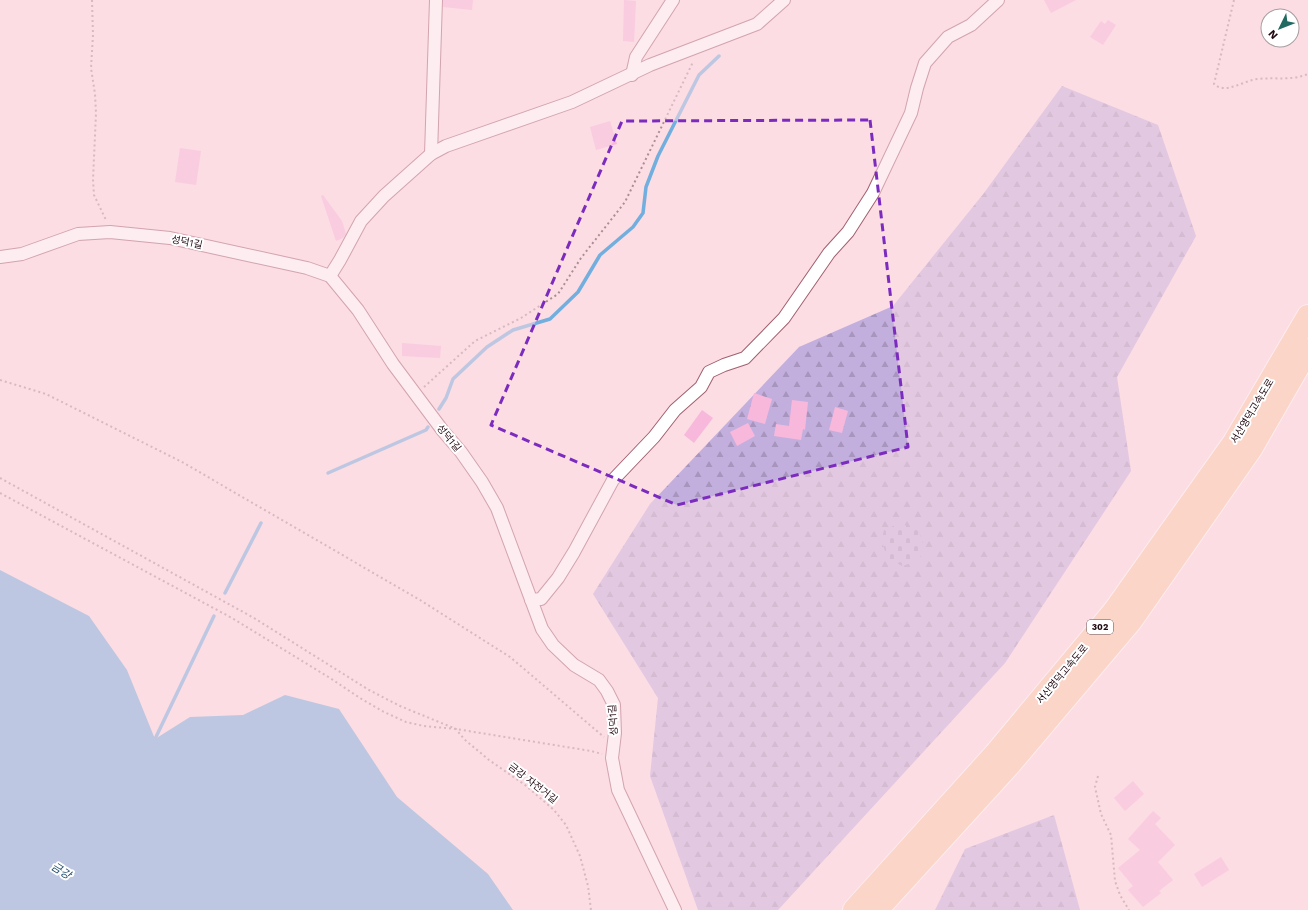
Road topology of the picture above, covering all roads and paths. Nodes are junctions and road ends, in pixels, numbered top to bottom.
1 (92, 0) edge
2 (436, 0) edge
3 (673, 0) edge
4 (784, 0) edge
5 (998, 0) edge
6 (1234, 0) edge
7 (700, 46) junction
8 (1308, 74) edge
9 (632, 75) junction
10 (431, 154) junction
11 (110, 232) junction
12 (0, 257) edge
13 (330, 276) junction
14 (1308, 316) edge
15 (1308, 350) edge
16 (0, 380) edge
17 (416, 394) junction
18 (0, 478) edge
19 (0, 493) edge
20 (531, 600) junction
21 (456, 729) junction
22 (613, 745) junction
23 (612, 758) junction
24 (1098, 776) dead end
25 (591, 910) edge
26 (675, 910) edge
27 (854, 910) edge
28 (876, 910) edge
29 (1129, 910) edge

1 - 11 path
2 - 10 street
3 - 9 street
4 - 7 street
5 - 20 street
6 - 8 path
7 - 9 street
7 - 17 path
9 - 10 street
10 - 13 street
11 - 12 street, 성덕1길
11 - 13 street, 성덕1길
13 - 17 street, 성덕1길
14 - 27 highway, 서산영덕고속도로 / 302
15 - 28 highway, 서산영덕고속도로 / 302
16 - 22 path
17 - 20 street, 성덕1길
18 - 21 path
19 - 21 path
20 - 22 street, 성덕1길
21 - 23 path
21 - 25 path, 금강 자전거길
22 - 23 street, 성덕1길
23 - 26 street, 성덕1길
24 - 29 path

